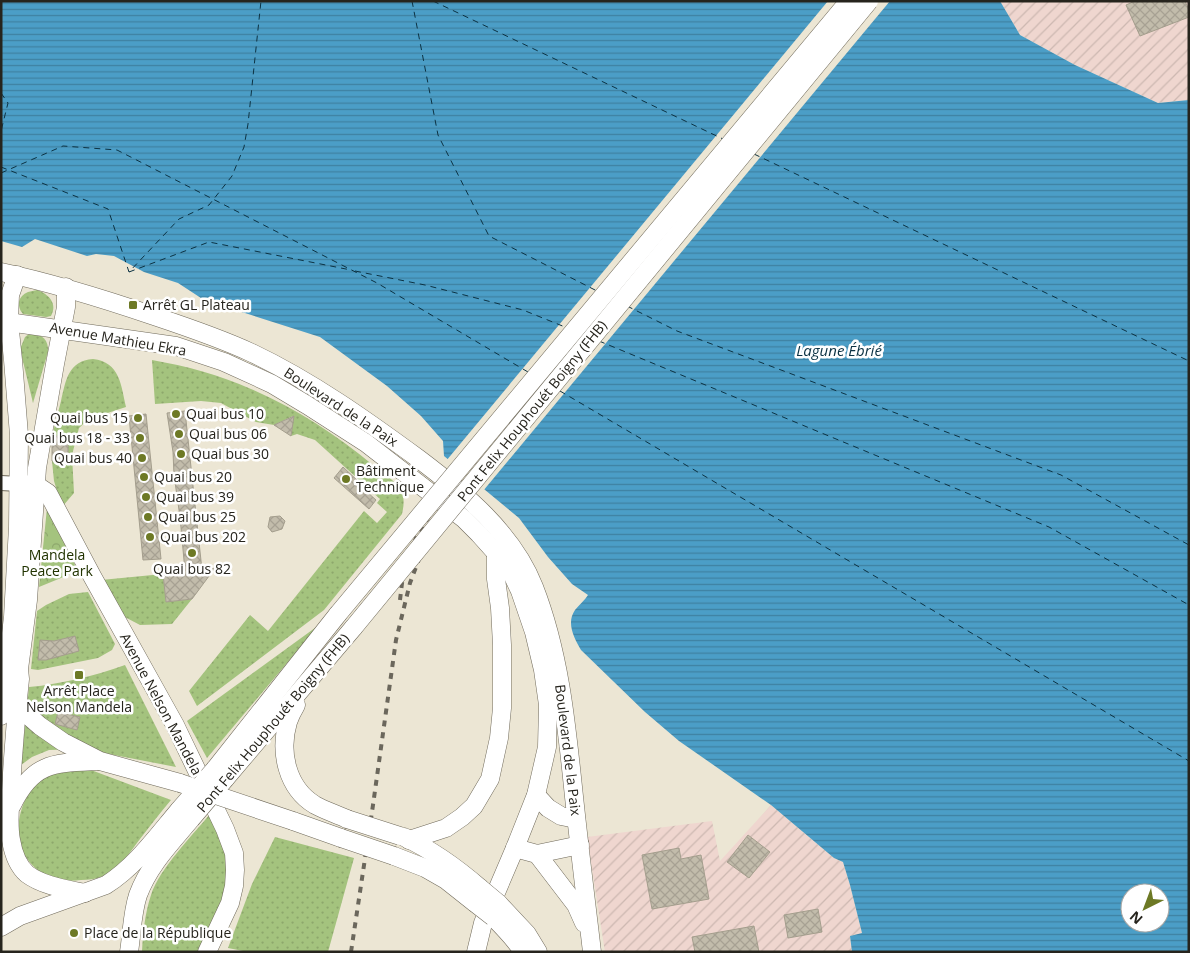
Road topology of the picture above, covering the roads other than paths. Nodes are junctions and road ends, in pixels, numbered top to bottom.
1 (849, 1) edge
2 (869, 1) edge
3 (9, 273) edge
4 (66, 287) junction
5 (5, 321) edge
6 (62, 330) junction
7 (411, 477) joint
8 (19, 484) edge
9 (496, 553) junction
10 (303, 688) junction
11 (8, 711) edge
12 (100, 761) junction
13 (220, 774) junction
14 (536, 795) junction
15 (10, 810) junction
16 (185, 814) junction
17 (576, 819) junction
18 (404, 838) junction
19 (580, 845) junction
20 (515, 848) junction
21 (537, 854) junction
22 (85, 893) junction
23 (478, 895) junction
24 (495, 910) junction
25 (1, 927) edge
26 (591, 943) edge
27 (129, 952) edge
28 (207, 952) edge
29 (476, 952) edge
30 (523, 952) edge
31 (538, 952) edge

1 - 13 main road, Pont Felix Houphouét Boigny (FHB), bridge
2 - 10 main road, Pont Felix Houphouét Boigny (FHB), bridge
3 - 4 main road, Boulevard de la Paix
3 - 5 main road
4 - 6 main road
4 - 17 main road, Boulevard de la Paix
5 - 6 main road, Avenue Mathieu Ekra
5 - 8 main road
6 - 7 main road, Avenue Mathieu Ekra
6 - 8 main road
7 - 9 main road, Boulevard de la Paix
8 - 11 main road
8 - 11 main road
8 - 28 main road, Avenue Nelson Mandela
9 - 14 main road, Boulevard de la Paix
9 - 18 main road
10 - 13 main road, Pont Felix Houphouét Boigny (FHB)
10 - 18 main road, bridge
11 - 12 main road
11 - 15 main road
12 - 15 main road
12 - 23 main road, bridge
13 - 16 main road, Pont Felix Houphouét Boigny (FHB), bridge
14 - 17 main road
14 - 20 main road, Boulevard de la Paix
15 - 22 main road
16 - 22 main road
16 - 27 main road
17 - 19 main road, Boulevard de la Paix
18 - 23 main road
19 - 21 main road
19 - 26 main road, Boulevard de la Paix
20 - 21 main road
20 - 29 main road, Boulevard de la Paix
21 - 26 main road
22 - 25 main road
23 - 24 main road, bridge
24 - 30 main road
24 - 31 main road

